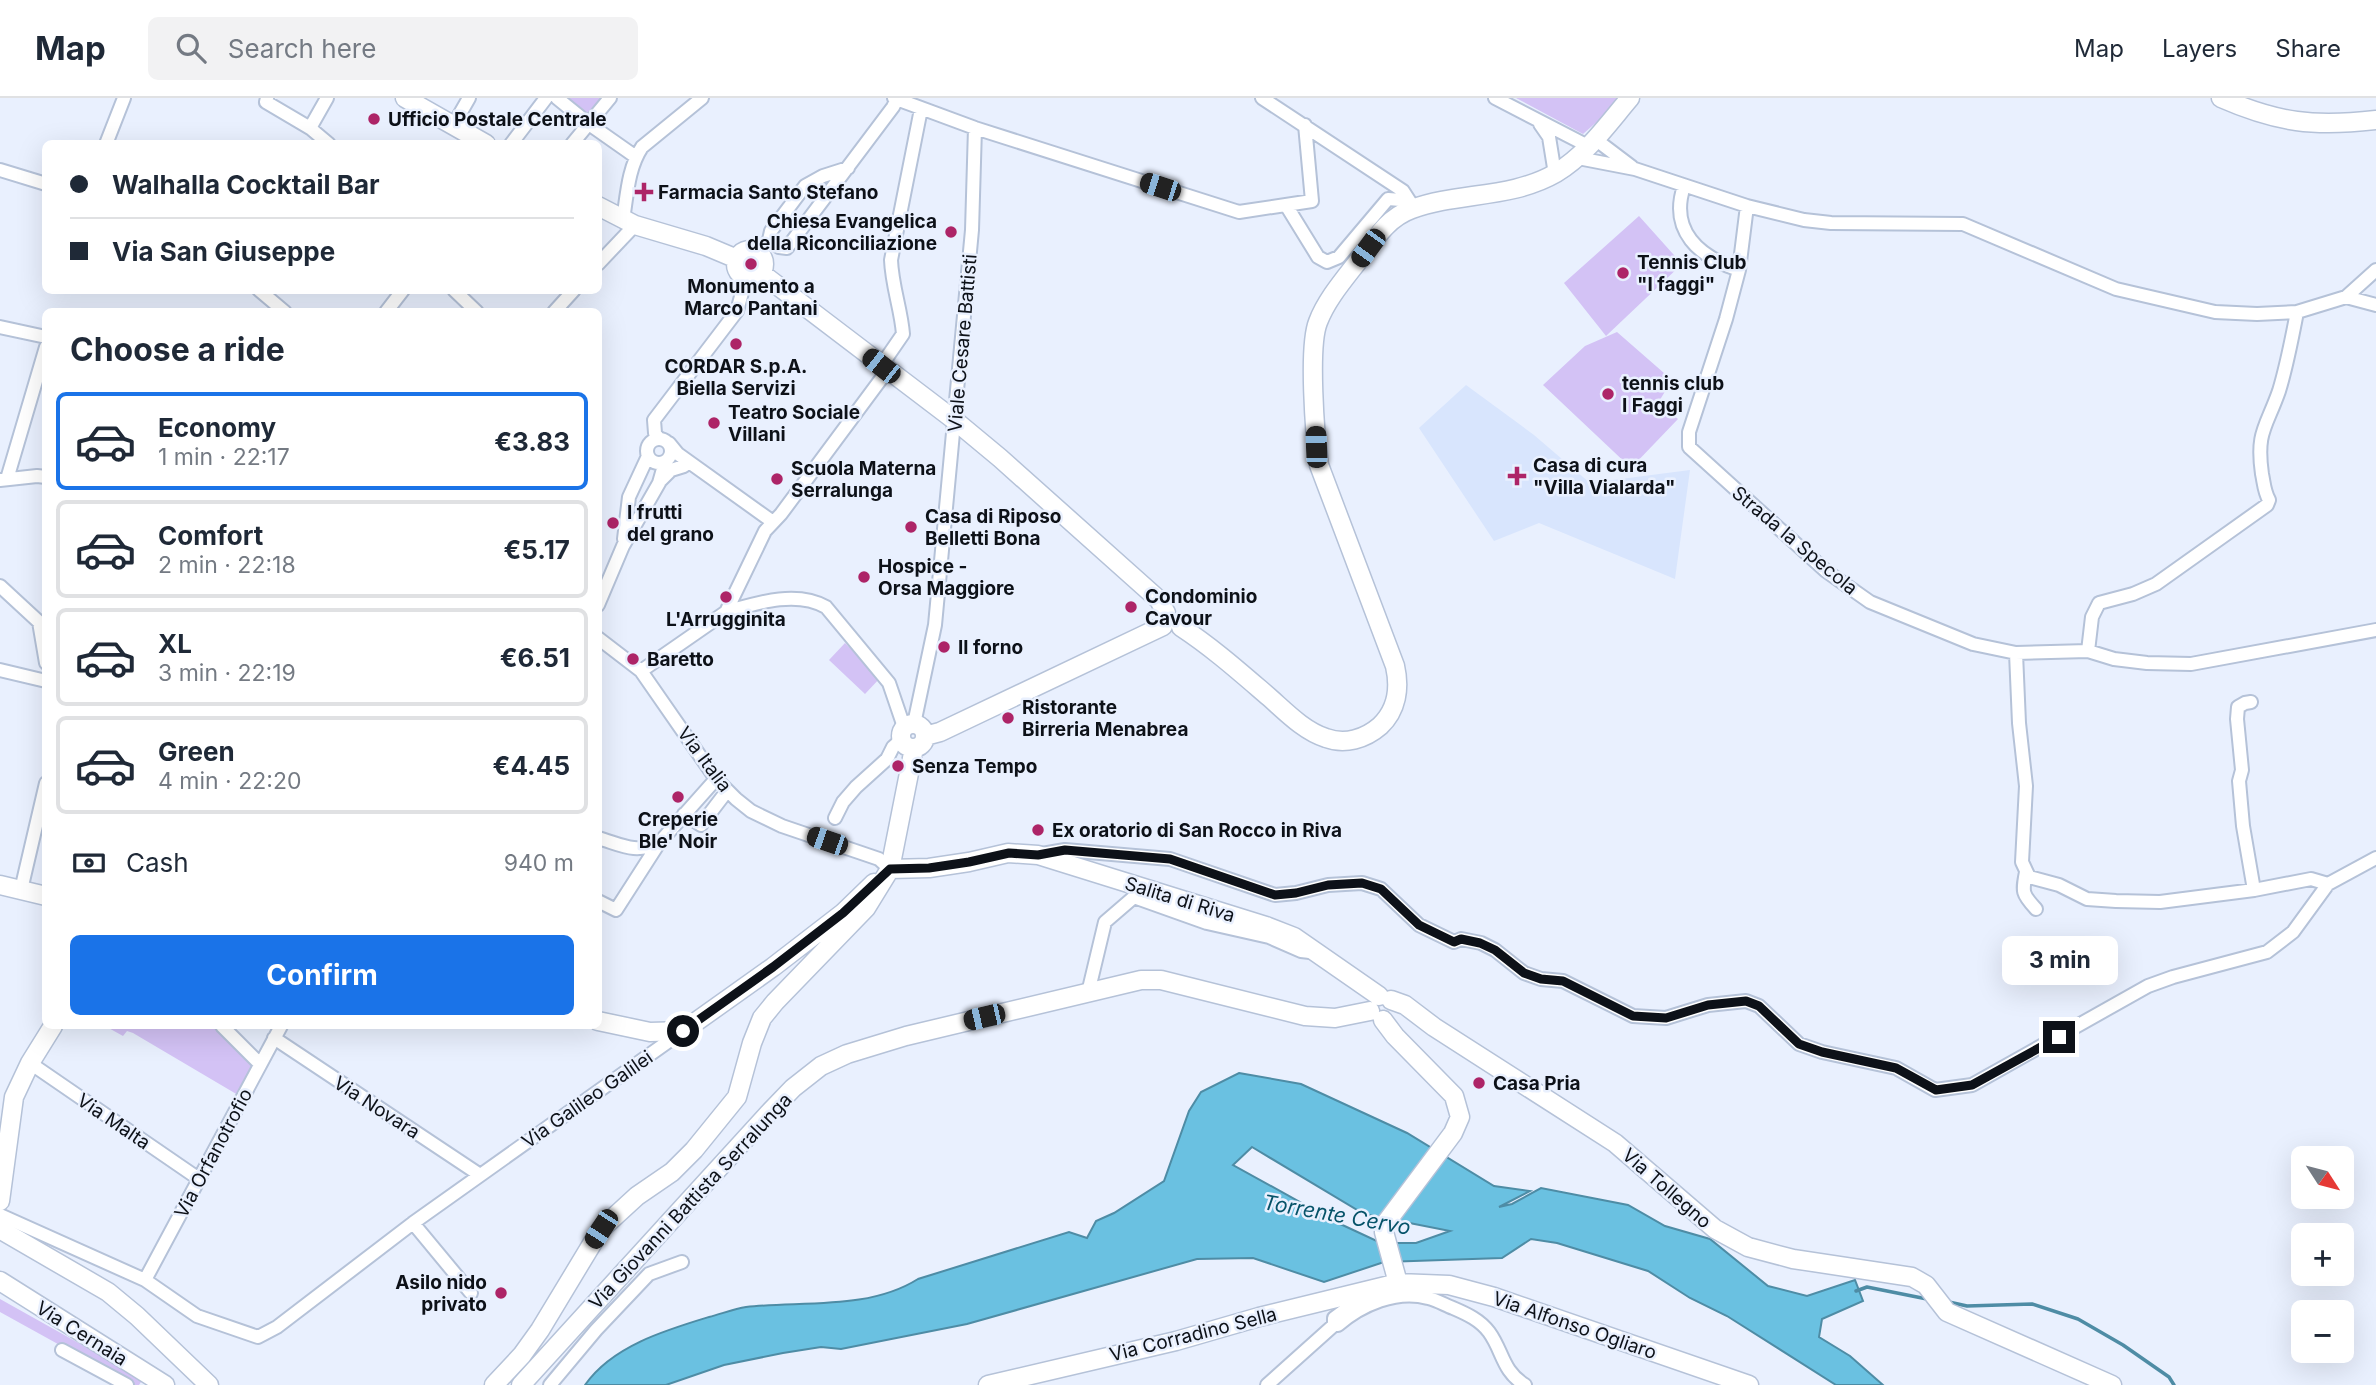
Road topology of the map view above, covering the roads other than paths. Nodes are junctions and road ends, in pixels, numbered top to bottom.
1 (124, 98) edge
2 (267, 98) edge
3 (327, 98) edge
4 (405, 98) edge
5 (469, 98) edge
6 (546, 98) edge
7 (557, 98) edge
8 (610, 98) edge
9 (702, 98) edge
10 (1262, 98) edge
11 (1495, 98) edge
12 (1630, 98) edge
13 (2221, 98) edge
14 (896, 99) edge
15 (921, 109) junction
16 (1532, 117) junction
17 (2376, 120) edge
18 (589, 124) junction
19 (1305, 125) junction
20 (453, 126) junction
21 (310, 128) junction
22 (975, 128) junction
23 (108, 140) edge
24 (324, 140) edge
25 (479, 140) edge
26 (514, 140) edge
27 (575, 140) edge
28 (1587, 148) junction
29 (636, 157) junction
30 (848, 168) junction
31 (1635, 169) junction
32 (0, 170) edge
33 (1555, 174) junction
34 (42, 183) edge
35 (1684, 186) junction
36 (1286, 205) junction
37 (1747, 206) junction
38 (602, 208) edge
39 (1414, 208) junction
40 (629, 222) junction
41 (764, 246) junction
42 (602, 259) edge
43 (737, 259) junction
44 (1739, 270) junction
45 (2376, 270) edge
46 (753, 275) junction
47 (263, 294) edge
48 (400, 294) edge
49 (458, 294) edge
50 (570, 294) edge
51 (2346, 297) junction
52 (2376, 305) edge
53 (280, 308) edge
54 (389, 308) edge
55 (473, 308) edge
56 (558, 308) edge
57 (2297, 312) junction
58 (0, 327) edge
59 (42, 336) edge
60 (42, 360) edge
61 (884, 369) junction
62 (953, 419) junction
63 (664, 441) junction
64 (648, 456) junction
65 (666, 461) junction
66 (684, 466) junction
67 (706, 473) junction
68 (42, 476) edge
69 (4, 480) edge
70 (659, 483) junction
71 (773, 522) junction
72 (623, 546) junction
73 (0, 586) edge
74 (602, 596) edge
75 (726, 612) junction
76 (1170, 622) junction
77 (2376, 630) edge
78 (42, 640) edge
79 (602, 641) edge
80 (2088, 651) junction
81 (2016, 653) junction
82 (0, 670) edge
83 (641, 671) junction
84 (42, 680) edge
85 (2251, 702) dead end
86 (911, 735) junction
87 (716, 779) junction
88 (727, 791) junction
89 (42, 800) edge
90 (684, 814) junction
91 (835, 818) dead end
92 (602, 839) edge
93 (659, 843) junction
94 (1038, 855) junction
95 (2376, 858) edge
96 (890, 869) junction
97 (2026, 872) junction
98 (2328, 884) junction
99 (0, 885) edge
100 (21, 890) junction
101 (2254, 890) junction
102 (42, 895) edge
103 (602, 903) edge
104 (2036, 909) dead end
105 (1317, 953) junction
106 (1088, 993) junction
107 (1382, 1009) junction
108 (602, 1022) edge
109 (51, 1029) edge
110 (225, 1029) edge
111 (279, 1029) edge
112 (683, 1031) junction
113 (274, 1038) junction
114 (30, 1063) junction
115 (259, 1063) junction
116 (480, 1175) junction
117 (199, 1179) junction
118 (0, 1201) edge
119 (0, 1215) edge
120 (413, 1223) junction
121 (0, 1227) edge
122 (681, 1262) dead end
123 (145, 1280) junction
124 (1391, 1280) junction
125 (0, 1281) edge
126 (471, 1293) dead end
127 (1338, 1323) junction
128 (62, 1350) dead end
129 (127, 1385) edge
130 (164, 1385) edge
131 (209, 1385) edge
132 (494, 1385) edge
133 (521, 1385) edge
134 (550, 1385) edge
135 (988, 1385) edge
136 (1267, 1385) edge
137 (1525, 1385) edge
138 (1749, 1385) edge
139 (2112, 1385) edge

1 - 23 street
2 - 21 street
3 - 21 street
4 - 20 street
5 - 20 street
6 - 26 street
7 - 18 street
8 - 18 street
9 - 29 street
10 - 19 street
11 - 16 street
12 - 28 street
13 - 17 street
14 - 15 street
14 - 30 street
15 - 22 street
15 - 61 street
16 - 28 street
16 - 33 street
18 - 27 street
18 - 29 street
19 - 36 street
19 - 39 street
20 - 25 street
21 - 24 street
22 - 36 street
22 - 62 street, Viale Cesare Battisti
28 - 31 street
28 - 31 street
28 - 33 street
29 - 40 street
30 - 41 street
30 - 41 street
31 - 35 street
32 - 34 street
33 - 39 street
35 - 37 street
35 - 44 street
36 - 39 street
37 - 44 street, Strada la Specola
37 - 57 street
38 - 40 street
39 - 76 street
40 - 42 street
40 - 43 street
41 - 43 street
41 - 46 street
43 - 46 street
44 - 81 street, Strada la Specola
45 - 51 street
46 - 61 street
46 - 63 street
47 - 53 street
48 - 54 street
49 - 55 street
50 - 56 street
51 - 52 street
51 - 57 street
57 - 80 street
58 - 59 street
60 - 69 street
61 - 62 street
61 - 71 street
62 - 76 street
62 - 86 street, Viale Cesare Battisti
63 - 64 street
63 - 65 street
63 - 67 street
64 - 65 street
64 - 72 street
65 - 66 street
65 - 70 street
66 - 67 street
66 - 70 street
67 - 71 street
68 - 69 street
70 - 72 street
71 - 75 street
72 - 74 street
73 - 78 street
75 - 83 street
75 - 86 street
76 - 86 street
77 - 80 street, Strada la Specola
79 - 83 street, Via Italia
80 - 81 street, Strada la Specola
81 - 97 street
82 - 84 street
83 - 87 street, Via Italia
85 - 101 street
86 - 91 street
86 - 96 street
87 - 88 street, Via Italia
87 - 90 street
88 - 90 street
88 - 96 street, Via Italia
89 - 100 street
90 - 93 street
92 - 93 street
93 - 103 street
94 - 96 street
94 - 98 street
94 - 105 street, Salita di Riva
95 - 98 street
96 - 112 street, Via Galileo Galilei
96 - 132 street
97 - 101 street
97 - 104 street
98 - 101 street
99 - 100 street
100 - 102 street
105 - 106 street, Salita di Riva
105 - 107 street, Salita di Riva
106 - 107 street, Via Giovanni Battista Serralunga
106 - 133 street, Via Giovanni Battista Serralunga
107 - 124 street, Salita di Riva
107 - 139 street, Via Tollegno
108 - 112 street
109 - 114 street
110 - 115 street
111 - 113 street, Via Orfanotrofio
112 - 116 street, Via Galileo Galilei
113 - 115 street, Via Orfanotrofio
113 - 116 street, Via Novara
114 - 117 street, Via Malta
114 - 118 street
115 - 117 street, Via Orfanotrofio
116 - 120 street, Via Galileo Galilei
117 - 123 street, Via Orfanotrofio
119 - 123 street
120 - 123 street, Via Galileo Galilei
120 - 126 street
121 - 131 street
122 - 134 street
124 - 127 street
124 - 135 street, Via Corradino Sella
124 - 138 street, Via Alfonso Ogliaro
125 - 130 street, Via Cernaia
127 - 136 street
127 - 137 street
128 - 129 street, Via Cernaia

